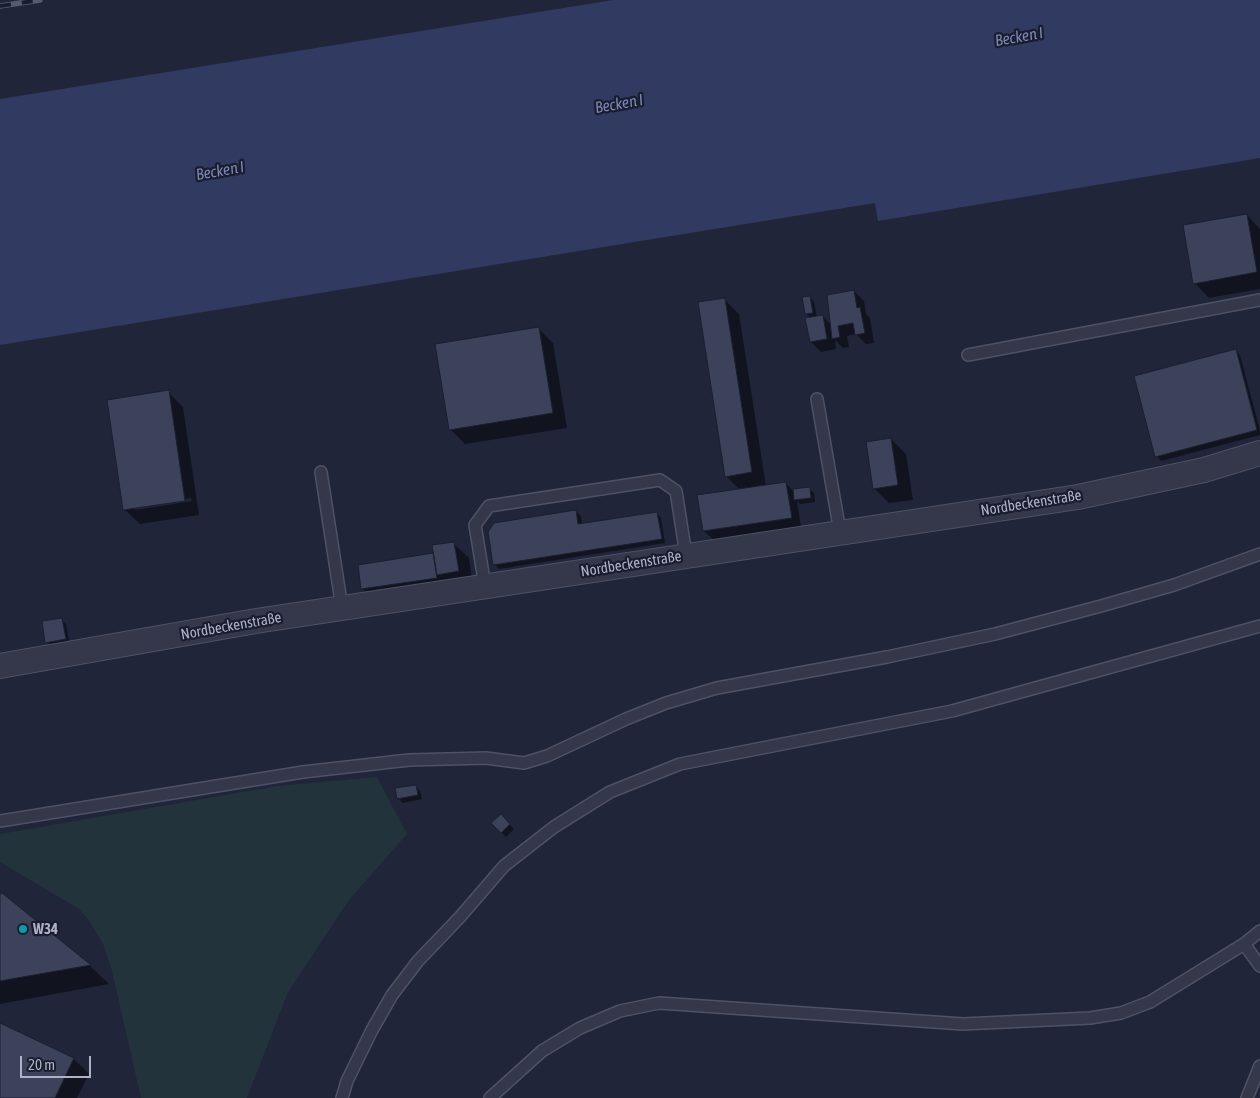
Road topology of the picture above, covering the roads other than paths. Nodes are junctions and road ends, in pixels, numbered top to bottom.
1 (1260, 300) edge
2 (968, 355) dead end
3 (817, 399) dead end
4 (1260, 453) edge
5 (321, 472) dead end
6 (840, 532) junction
7 (1260, 554) edge
8 (686, 556) junction
9 (485, 586) junction
10 (342, 608) junction
11 (1260, 626) edge
12 (0, 666) edge
13 (0, 821) edge
14 (1260, 931) edge
15 (1244, 944) junction
16 (1260, 966) edge
17 (1260, 1066) edge
18 (342, 1098) edge
19 (490, 1098) edge
20 (1247, 1098) edge

1 - 2 lane
3 - 6 lane
4 - 6 street, Nordbeckenstraße
5 - 10 lane
6 - 8 street, Nordbeckenstraße
7 - 13 lane
8 - 9 street, Nordbeckenstraße
8 - 9 lane
9 - 10 street, Nordbeckenstraße
10 - 12 street, Nordbeckenstraße
11 - 18 lane
14 - 15 lane
15 - 16 lane
15 - 19 lane
17 - 20 lane

